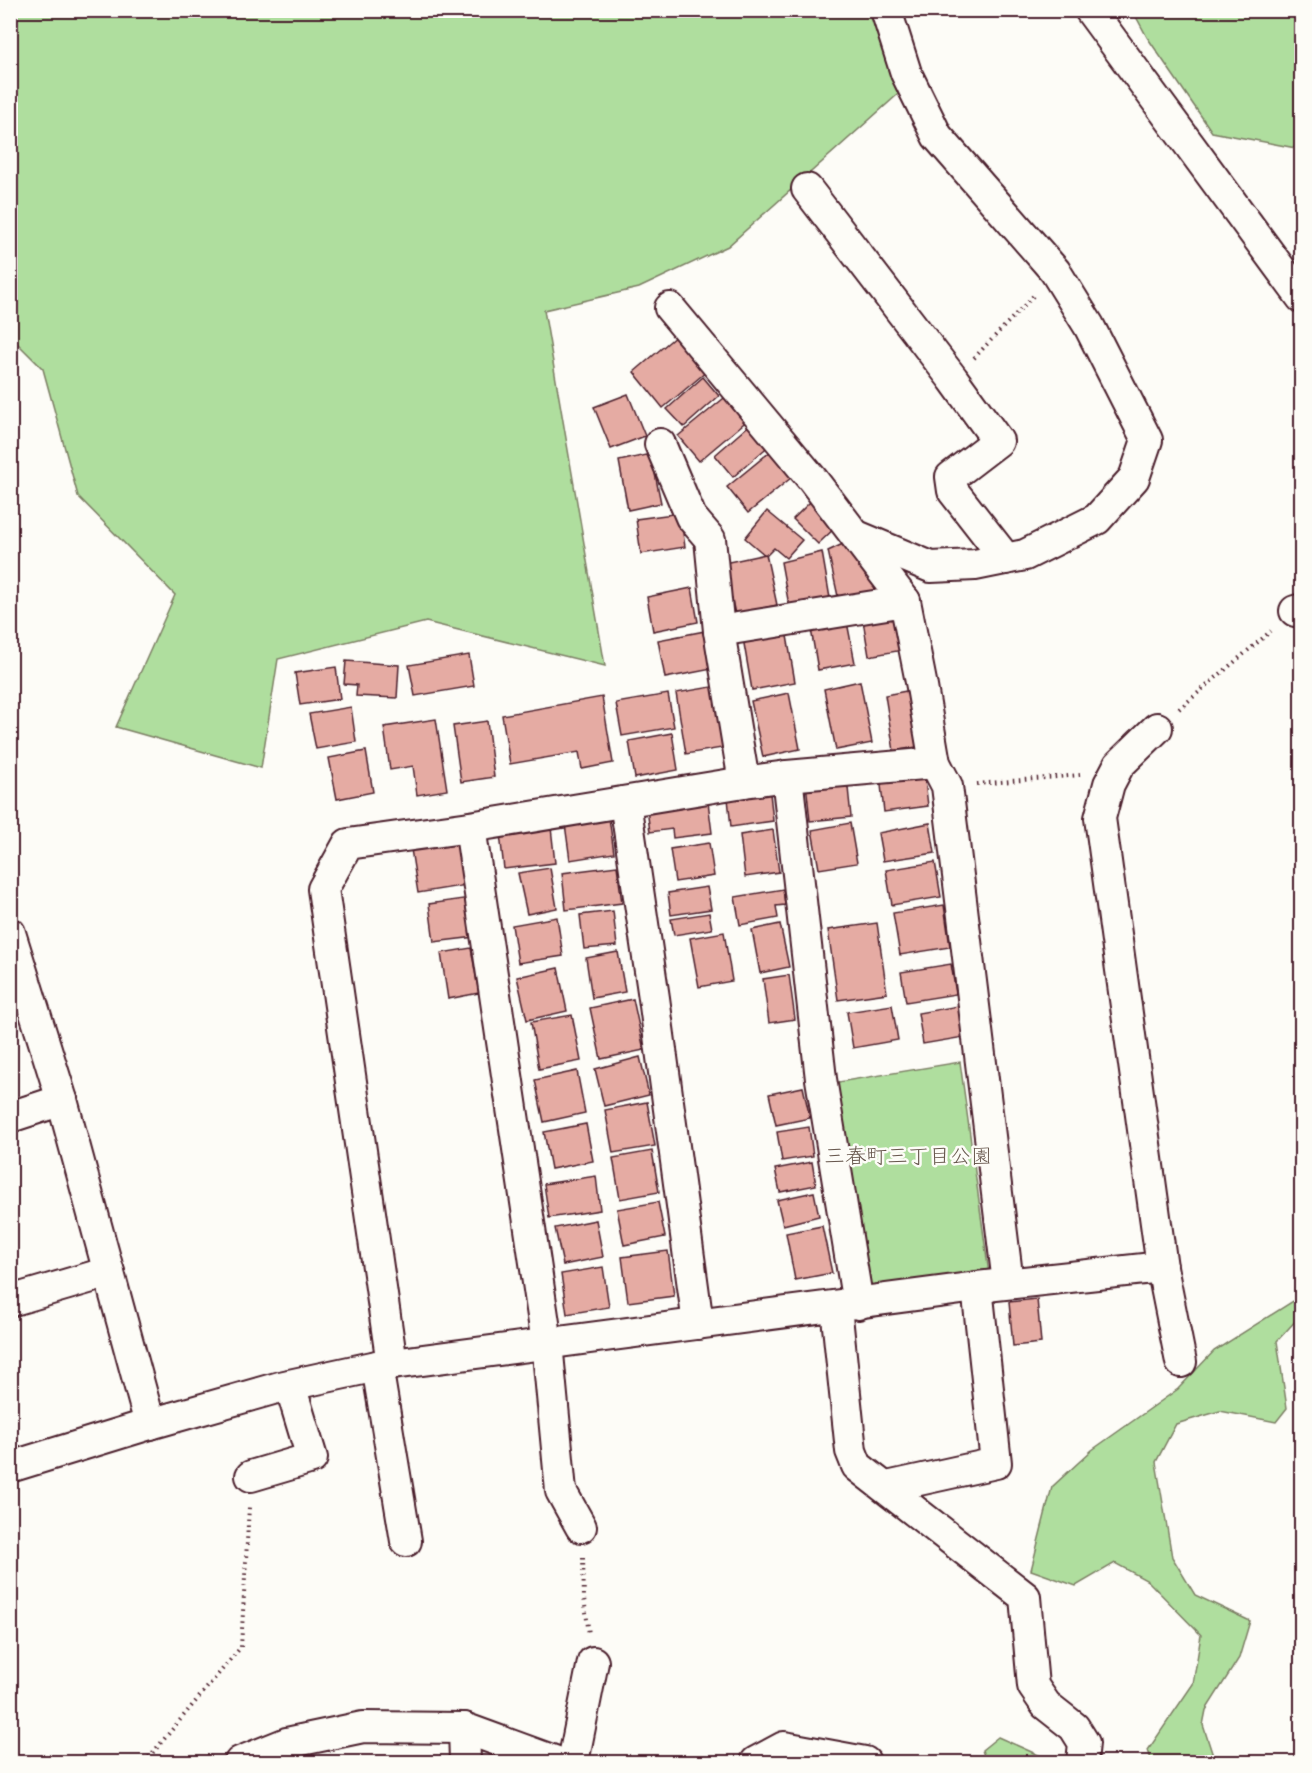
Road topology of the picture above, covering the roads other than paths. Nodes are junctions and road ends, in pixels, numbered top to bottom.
1 (886, 10) edge
2 (1090, 10) edge
3 (807, 189) dead end
4 (1302, 298) edge
5 (670, 308) dead end
6 (660, 444) dead end
7 (857, 536) junction
8 (1006, 559) junction
9 (905, 601) junction
10 (719, 631) junction
11 (1157, 728) road end
12 (941, 775) junction
13 (787, 776) junction
14 (744, 782) junction
15 (625, 802) junction
16 (470, 827) junction
17 (10, 933) edge
18 (62, 1100) junction
19 (10, 1117) edge
20 (1162, 1267) junction
21 (109, 1272) junction
22 (1008, 1283) junction
23 (977, 1287) junction
24 (10, 1301) edge
25 (847, 1305) junction
26 (698, 1324) junction
27 (547, 1344) junction
28 (1180, 1362) dead end
29 (384, 1365) junction
30 (290, 1385) junction
31 (150, 1424) junction
32 (10, 1467) edge
33 (251, 1476) road end
34 (887, 1487) junction
35 (581, 1527) road end
36 (406, 1541) dead end
37 (593, 1662) road end
38 (464, 1728) junction
39 (240, 1762) edge
40 (465, 1762) edge
41 (557, 1762) edge
42 (573, 1762) edge
43 (756, 1762) edge
44 (865, 1762) edge
45 (1082, 1762) edge

1 - 8 street
2 - 4 street
3 - 8 street
5 - 7 street
6 - 10 street
7 - 8 street
7 - 9 street
9 - 10 street
9 - 12 street
10 - 14 street
11 - 20 street
12 - 13 street
12 - 22 street
13 - 14 street
13 - 25 street
14 - 15 street
15 - 16 street
15 - 26 street
16 - 27 street
16 - 29 street
17 - 18 street
18 - 19 street
18 - 21 street
20 - 22 street
20 - 28 street
21 - 24 street
21 - 31 street
22 - 23 street
23 - 25 street
23 - 34 street
25 - 26 street
25 - 34 street
26 - 27 street
27 - 29 street
27 - 35 street
29 - 30 street
29 - 36 street
30 - 31 street
30 - 33 street
31 - 32 street
34 - 45 street
37 - 42 street
38 - 39 street
38 - 40 street
38 - 41 street
43 - 44 street

